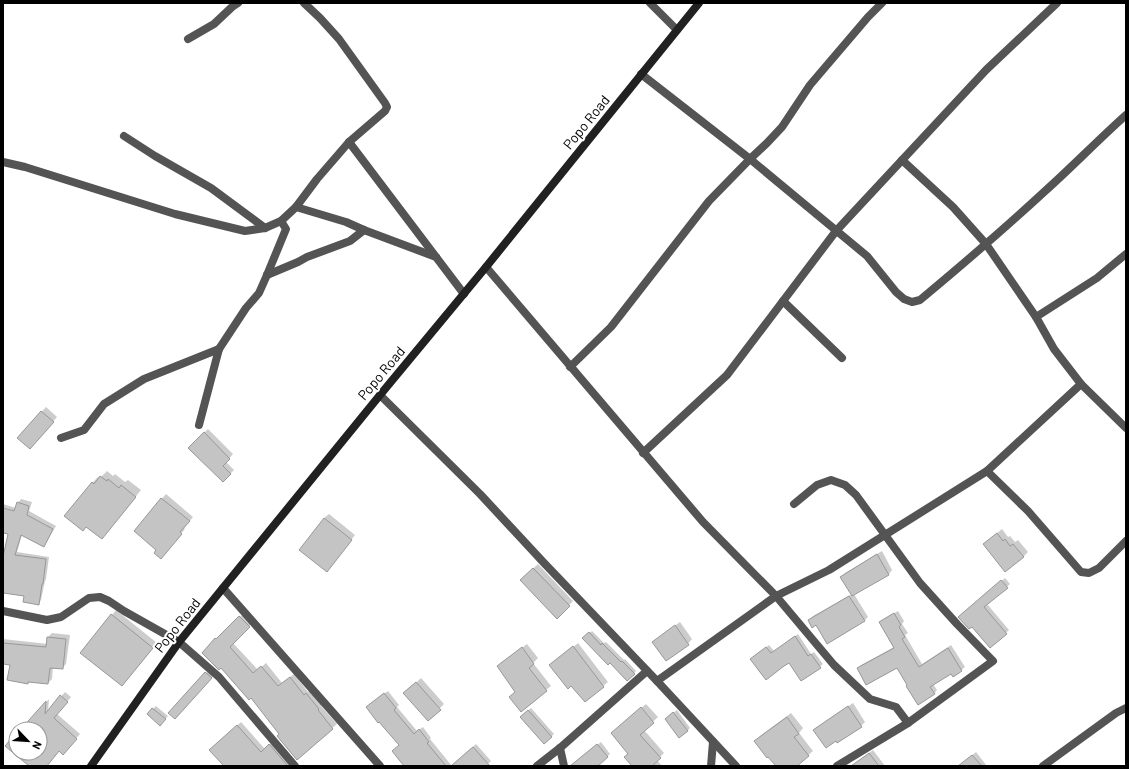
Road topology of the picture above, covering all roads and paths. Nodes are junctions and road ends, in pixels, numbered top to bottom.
1 (238, 3) edge
2 (304, 3) edge
3 (650, 3) edge
4 (699, 3) edge
5 (882, 3) edge
6 (1057, 3) edge
7 (677, 30) junction
8 (188, 39) dead end
9 (641, 74) junction
10 (1126, 115) edge
11 (124, 136) dead end
12 (349, 142) junction
13 (750, 159) junction
14 (902, 160) junction
15 (3, 162) edge
16 (296, 207) junction
17 (281, 221) junction
18 (265, 228) junction
19 (364, 230) junction
20 (836, 231) junction
21 (986, 244) junction
22 (1126, 254) edge
23 (436, 257) junction
24 (486, 267) junction
25 (267, 276) junction
26 (464, 294) junction
27 (783, 301) junction
28 (1036, 316) junction
29 (219, 349) junction
30 (842, 358) dead end
31 (570, 367) junction
32 (1081, 384) junction
33 (380, 395) junction
34 (199, 425) dead end
35 (1126, 428) edge
36 (61, 438) dead end
37 (643, 453) junction
38 (987, 471) junction
39 (794, 504) dead end
40 (885, 534) junction
41 (1126, 541) edge
42 (223, 588) junction
43 (776, 596) junction
44 (3, 611) edge
45 (179, 642) junction
46 (647, 671) junction
47 (657, 681) junction
48 (1126, 708) edge
49 (908, 723) junction
50 (713, 742) junction
51 (560, 748) junction
52 (91, 766) edge
53 (295, 766) edge
54 (380, 766) edge
55 (537, 766) edge
56 (564, 766) edge
57 (711, 766) edge
58 (736, 766) edge
59 (838, 766) edge
60 (1043, 766) edge

1 - 8 street
2 - 12 street
3 - 7 street
4 - 7 main road, Popo Road
5 - 13 street
6 - 14 street
7 - 9 main road, Popo Road
9 - 13 street
9 - 24 main road, Popo Road
10 - 21 street
11 - 18 street
12 - 16 street
12 - 23 street
13 - 20 street
13 - 31 street
14 - 20 street
14 - 21 street
15 - 18 street
16 - 17 street
16 - 19 street
17 - 18 street
17 - 25 street
19 - 23 street
19 - 25 street
20 - 21 street
20 - 27 street
21 - 28 street
22 - 28 street
23 - 26 street
24 - 26 main road, Popo Road
24 - 31 street
25 - 29 street
26 - 33 main road, Popo Road
27 - 30 street
27 - 37 street
28 - 32 street
29 - 34 street
29 - 36 street
31 - 37 street
32 - 35 street
32 - 38 street
33 - 42 main road, Popo Road
33 - 46 street
37 - 43 street
38 - 40 street
38 - 41 street
39 - 40 street
40 - 43 street
40 - 49 street
42 - 45 main road, Popo Road
42 - 54 street
43 - 47 street
43 - 49 street
44 - 45 street
45 - 52 main road, Popo Road
45 - 53 street
46 - 47 street
46 - 51 street
47 - 50 street
48 - 60 street
49 - 59 street
50 - 57 street
50 - 58 street
51 - 55 street
51 - 56 street

